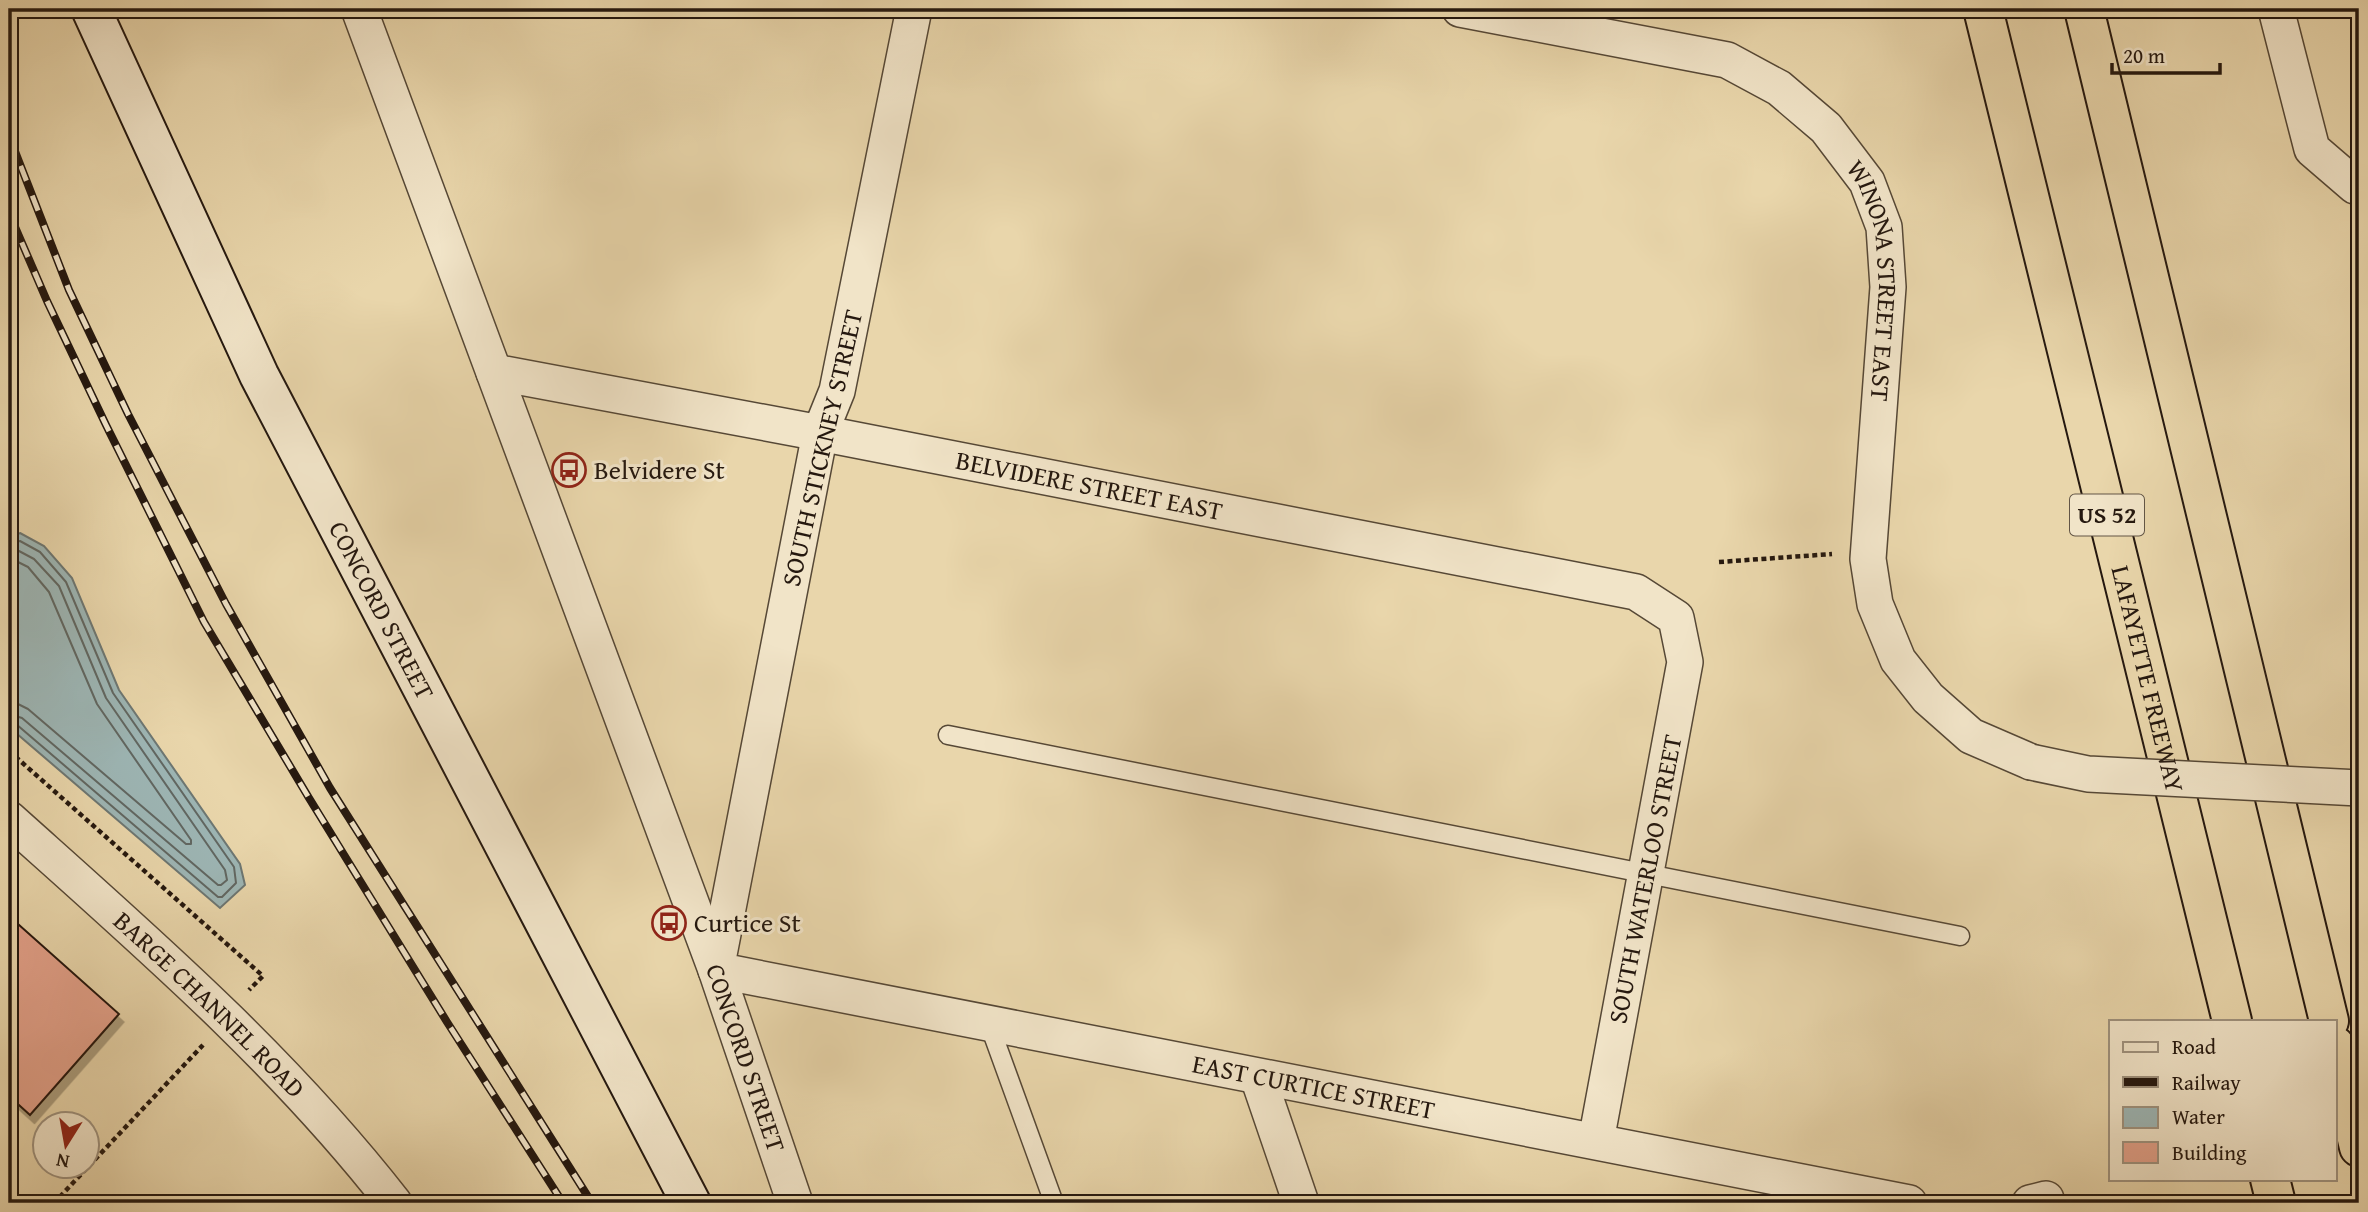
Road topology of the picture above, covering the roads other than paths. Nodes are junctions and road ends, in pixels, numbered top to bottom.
1 (91, 9) edge
2 (359, 9) edge
3 (914, 9) edge
4 (1460, 9) edge
5 (1983, 9) edge
6 (2084, 9) edge
7 (2276, 9) edge
8 (2359, 187) edge
9 (494, 372) junction
10 (820, 433) junction
11 (1676, 618) joint
12 (948, 735) dead end
13 (2359, 788) edge
14 (9, 819) edge
15 (1646, 872) junction
16 (1960, 936) dead end
17 (716, 970) junction
18 (2232, 1020) edge
19 (2329, 1020) edge
20 (989, 1024) junction
21 (2336, 1050) edge
22 (1258, 1077) junction
23 (1596, 1141) junction
24 (2359, 1147) edge
25 (2270, 1180) edge
26 (394, 1203) edge
27 (691, 1203) edge
28 (795, 1203) edge
29 (1054, 1203) edge
30 (1301, 1203) edge
31 (1909, 1203) edge
32 (2276, 1203) edge

1 - 27 main road, CONCORD STREET
2 - 9 street, CONCORD STREET
3 - 10 street, SOUTH STICKNEY STREET
4 - 13 street, WINONA STREET EAST, bridge
5 - 18 highway, LAFAYETTE FREEWAY / US 52
6 - 19 highway
7 - 8 street
9 - 10 street, BELVIDERE STREET EAST
9 - 17 street, CONCORD STREET
10 - 11 street, BELVIDERE STREET EAST
10 - 17 street, SOUTH STICKNEY STREET
11 - 15 street, SOUTH WATERLOO STREET
12 - 15 lane
14 - 26 street, BARGE CHANNEL ROAD
15 - 16 lane
15 - 23 street, SOUTH WATERLOO STREET
17 - 20 street, EAST CURTICE STREET
17 - 28 street, CONCORD STREET
20 - 22 street, EAST CURTICE STREET
20 - 29 lane
21 - 24 highway
22 - 23 street, EAST CURTICE STREET
22 - 30 street
23 - 31 street, EAST CURTICE STREET
25 - 32 highway

